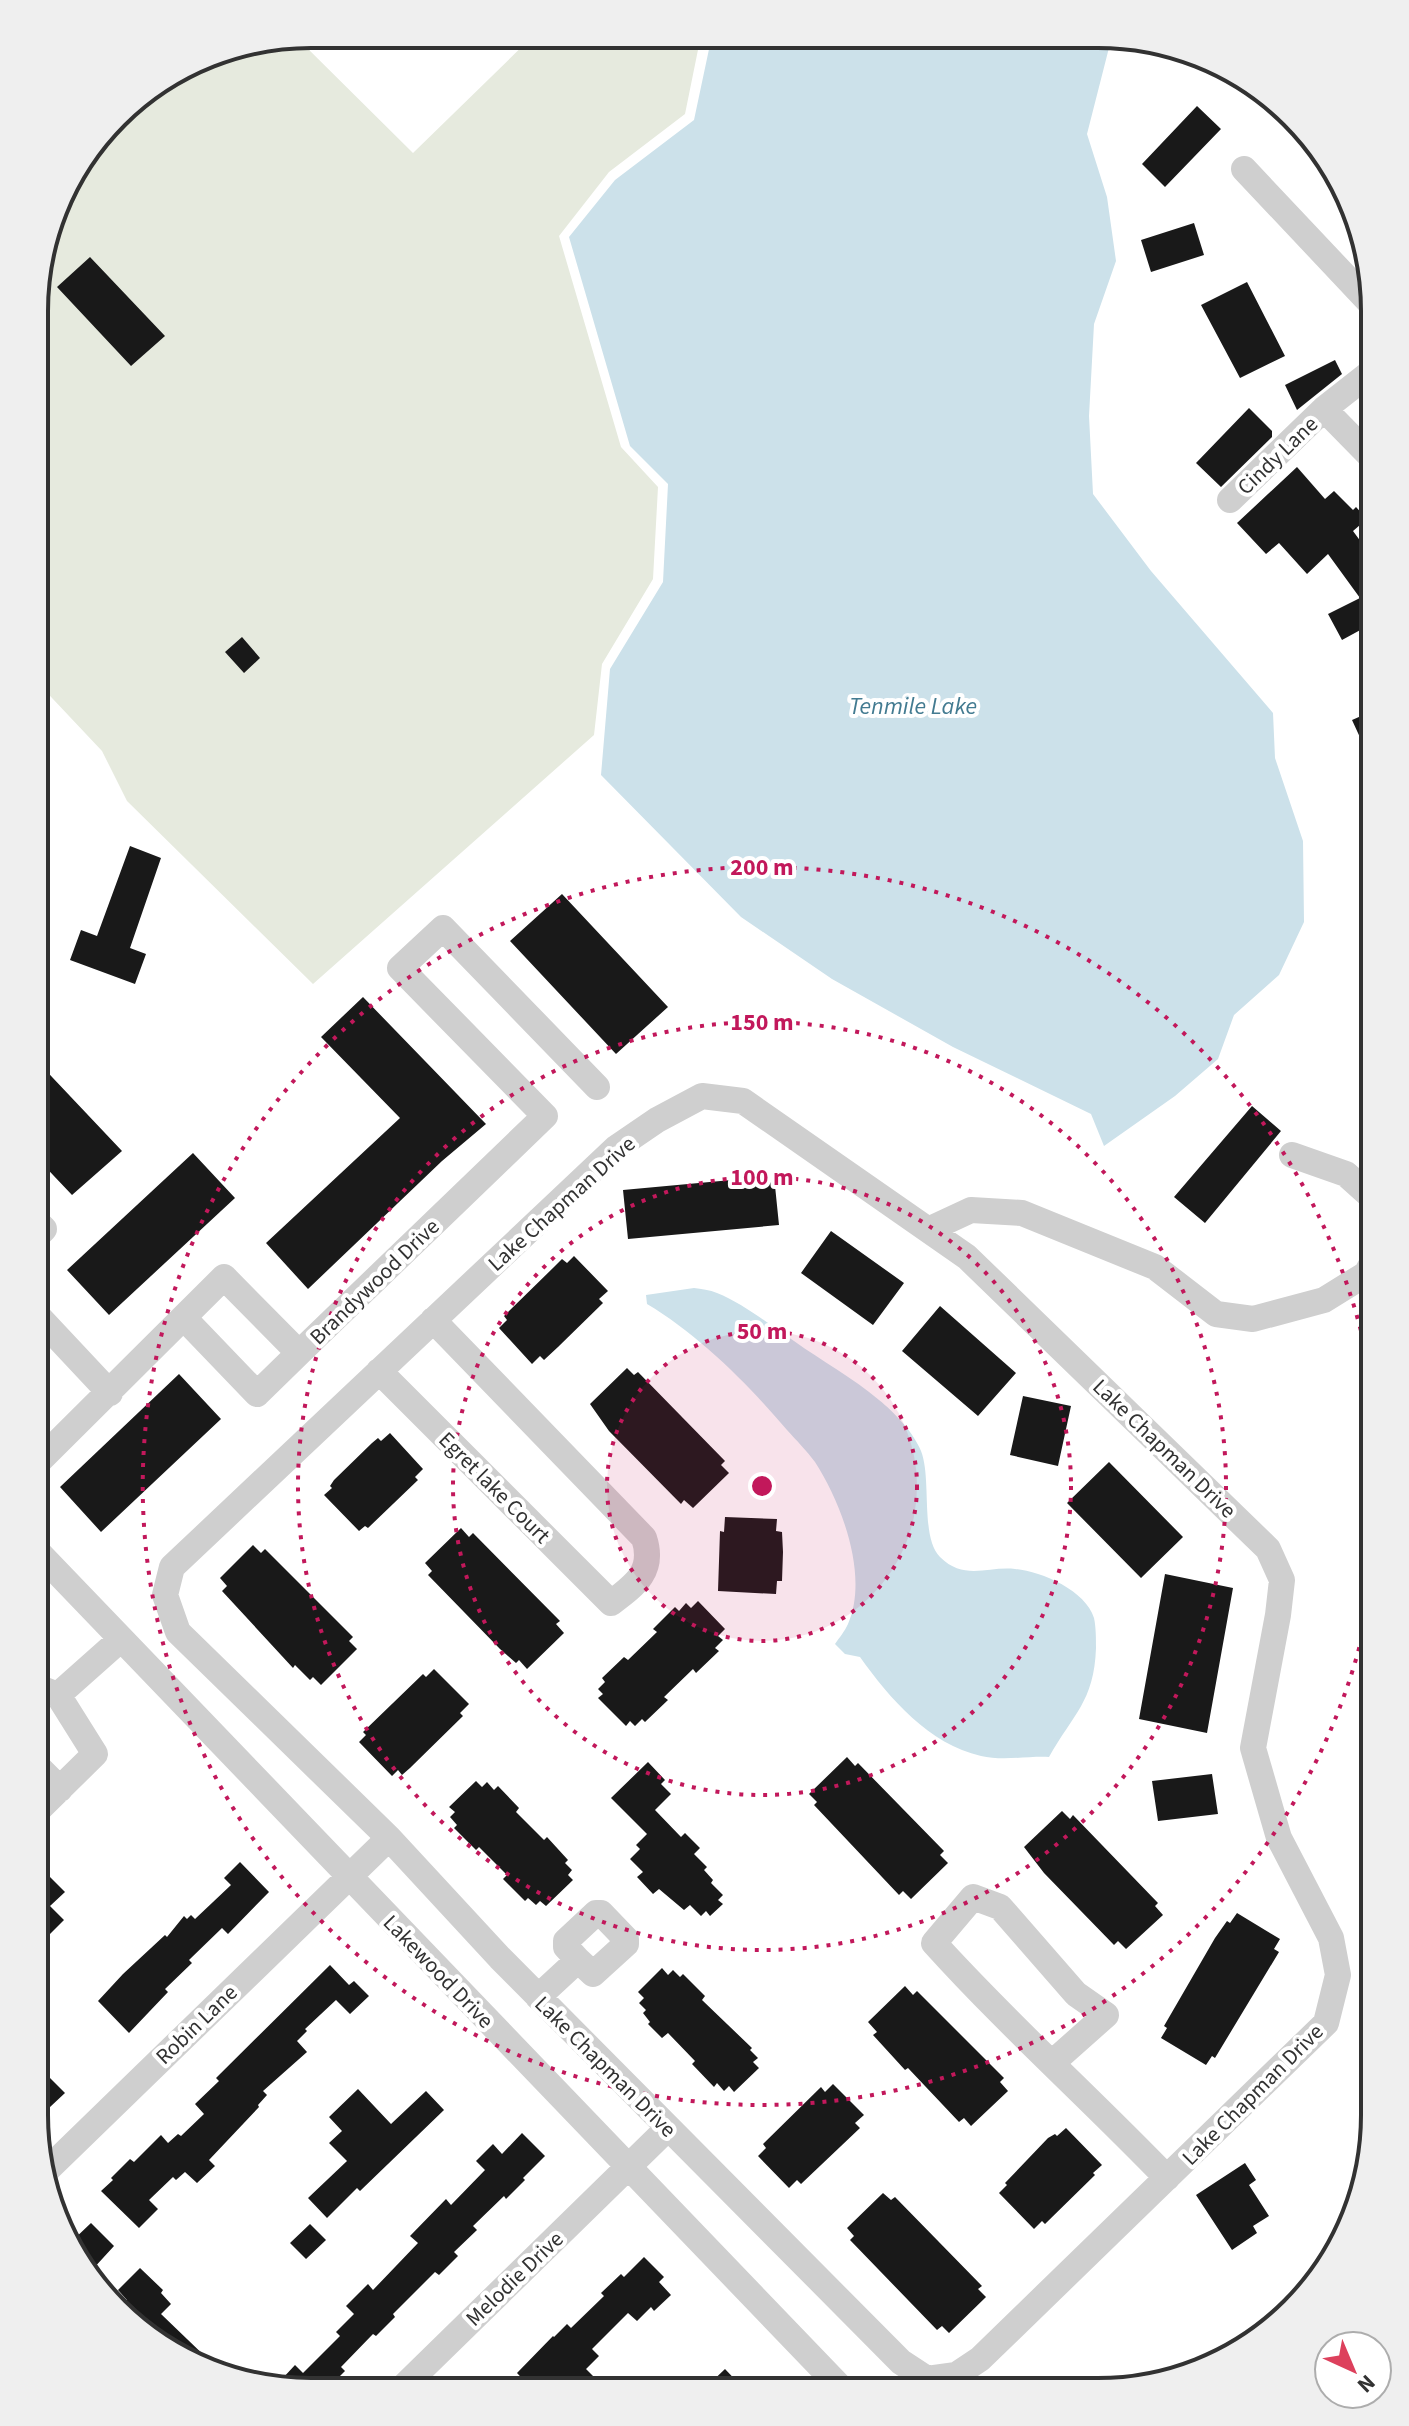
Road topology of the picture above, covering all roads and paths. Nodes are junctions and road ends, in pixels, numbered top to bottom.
1 (1244, 169) dead end
2 (1360, 292) edge
3 (1361, 380) edge
4 (1324, 409) junction
5 (1361, 447) edge
6 (1230, 500) dead end
7 (597, 1087) dead end
8 (1292, 1155) dead end
9 (1361, 1187) edge
10 (928, 1230) junction
11 (1360, 1277) edge
12 (184, 1318) junction
13 (433, 1320) junction
14 (48, 1327) edge
15 (299, 1353) junction
16 (379, 1371) junction
17 (110, 1393) junction
18 (48, 1453) edge
19 (48, 1563) edge
20 (121, 1639) junction
21 (48, 1689) edge
22 (48, 1693) edge
23 (48, 1777) edge
24 (60, 1789) junction
25 (48, 1801) edge
26 (389, 1838) junction
27 (347, 1876) junction
28 (578, 1960) dead end
29 (538, 1997) junction
30 (1052, 2063) junction
31 (668, 2128) junction
32 (53, 2164) edge
33 (628, 2167) junction
34 (1167, 2178) junction
35 (412, 2378) edge
36 (831, 2378) edge
37 (925, 2378) edge
38 (934, 2378) edge

1 - 2 street
3 - 4 street, Cindy Lane
4 - 5 street, Cindy Lane
4 - 6 street, Cindy Lane
7 - 15 street, Brandywood Drive
8 - 9 street
10 - 11 street
10 - 13 street, Lake Chapman Drive
10 - 34 street, Lake Chapman Drive
12 - 15 street, Brandywood Drive
12 - 15 street
12 - 17 street, Brandywood Drive
13 - 16 street, Lake Chapman Drive
13 - 16 street, Egret lake Court
14 - 17 street
16 - 26 street, Lake Chapman Drive
17 - 18 street, Brandywood Drive
19 - 20 street, Lakewood Drive
20 - 21 street
20 - 27 street, Lakewood Drive
22 - 24 street
23 - 24 street
24 - 25 street
26 - 27 street, Robin Lane
26 - 29 street, Lake Chapman Drive
27 - 32 street, Robin Lane
27 - 33 street, Lakewood Drive
28 - 29 street
29 - 31 street, Lake Chapman Drive
30 - 30 street
30 - 34 street
31 - 33 street, Melodie Drive
31 - 37 street, Lake Chapman Drive
33 - 35 street, Melodie Drive
33 - 36 street, Lakewood Drive
34 - 38 street, Lake Chapman Drive

